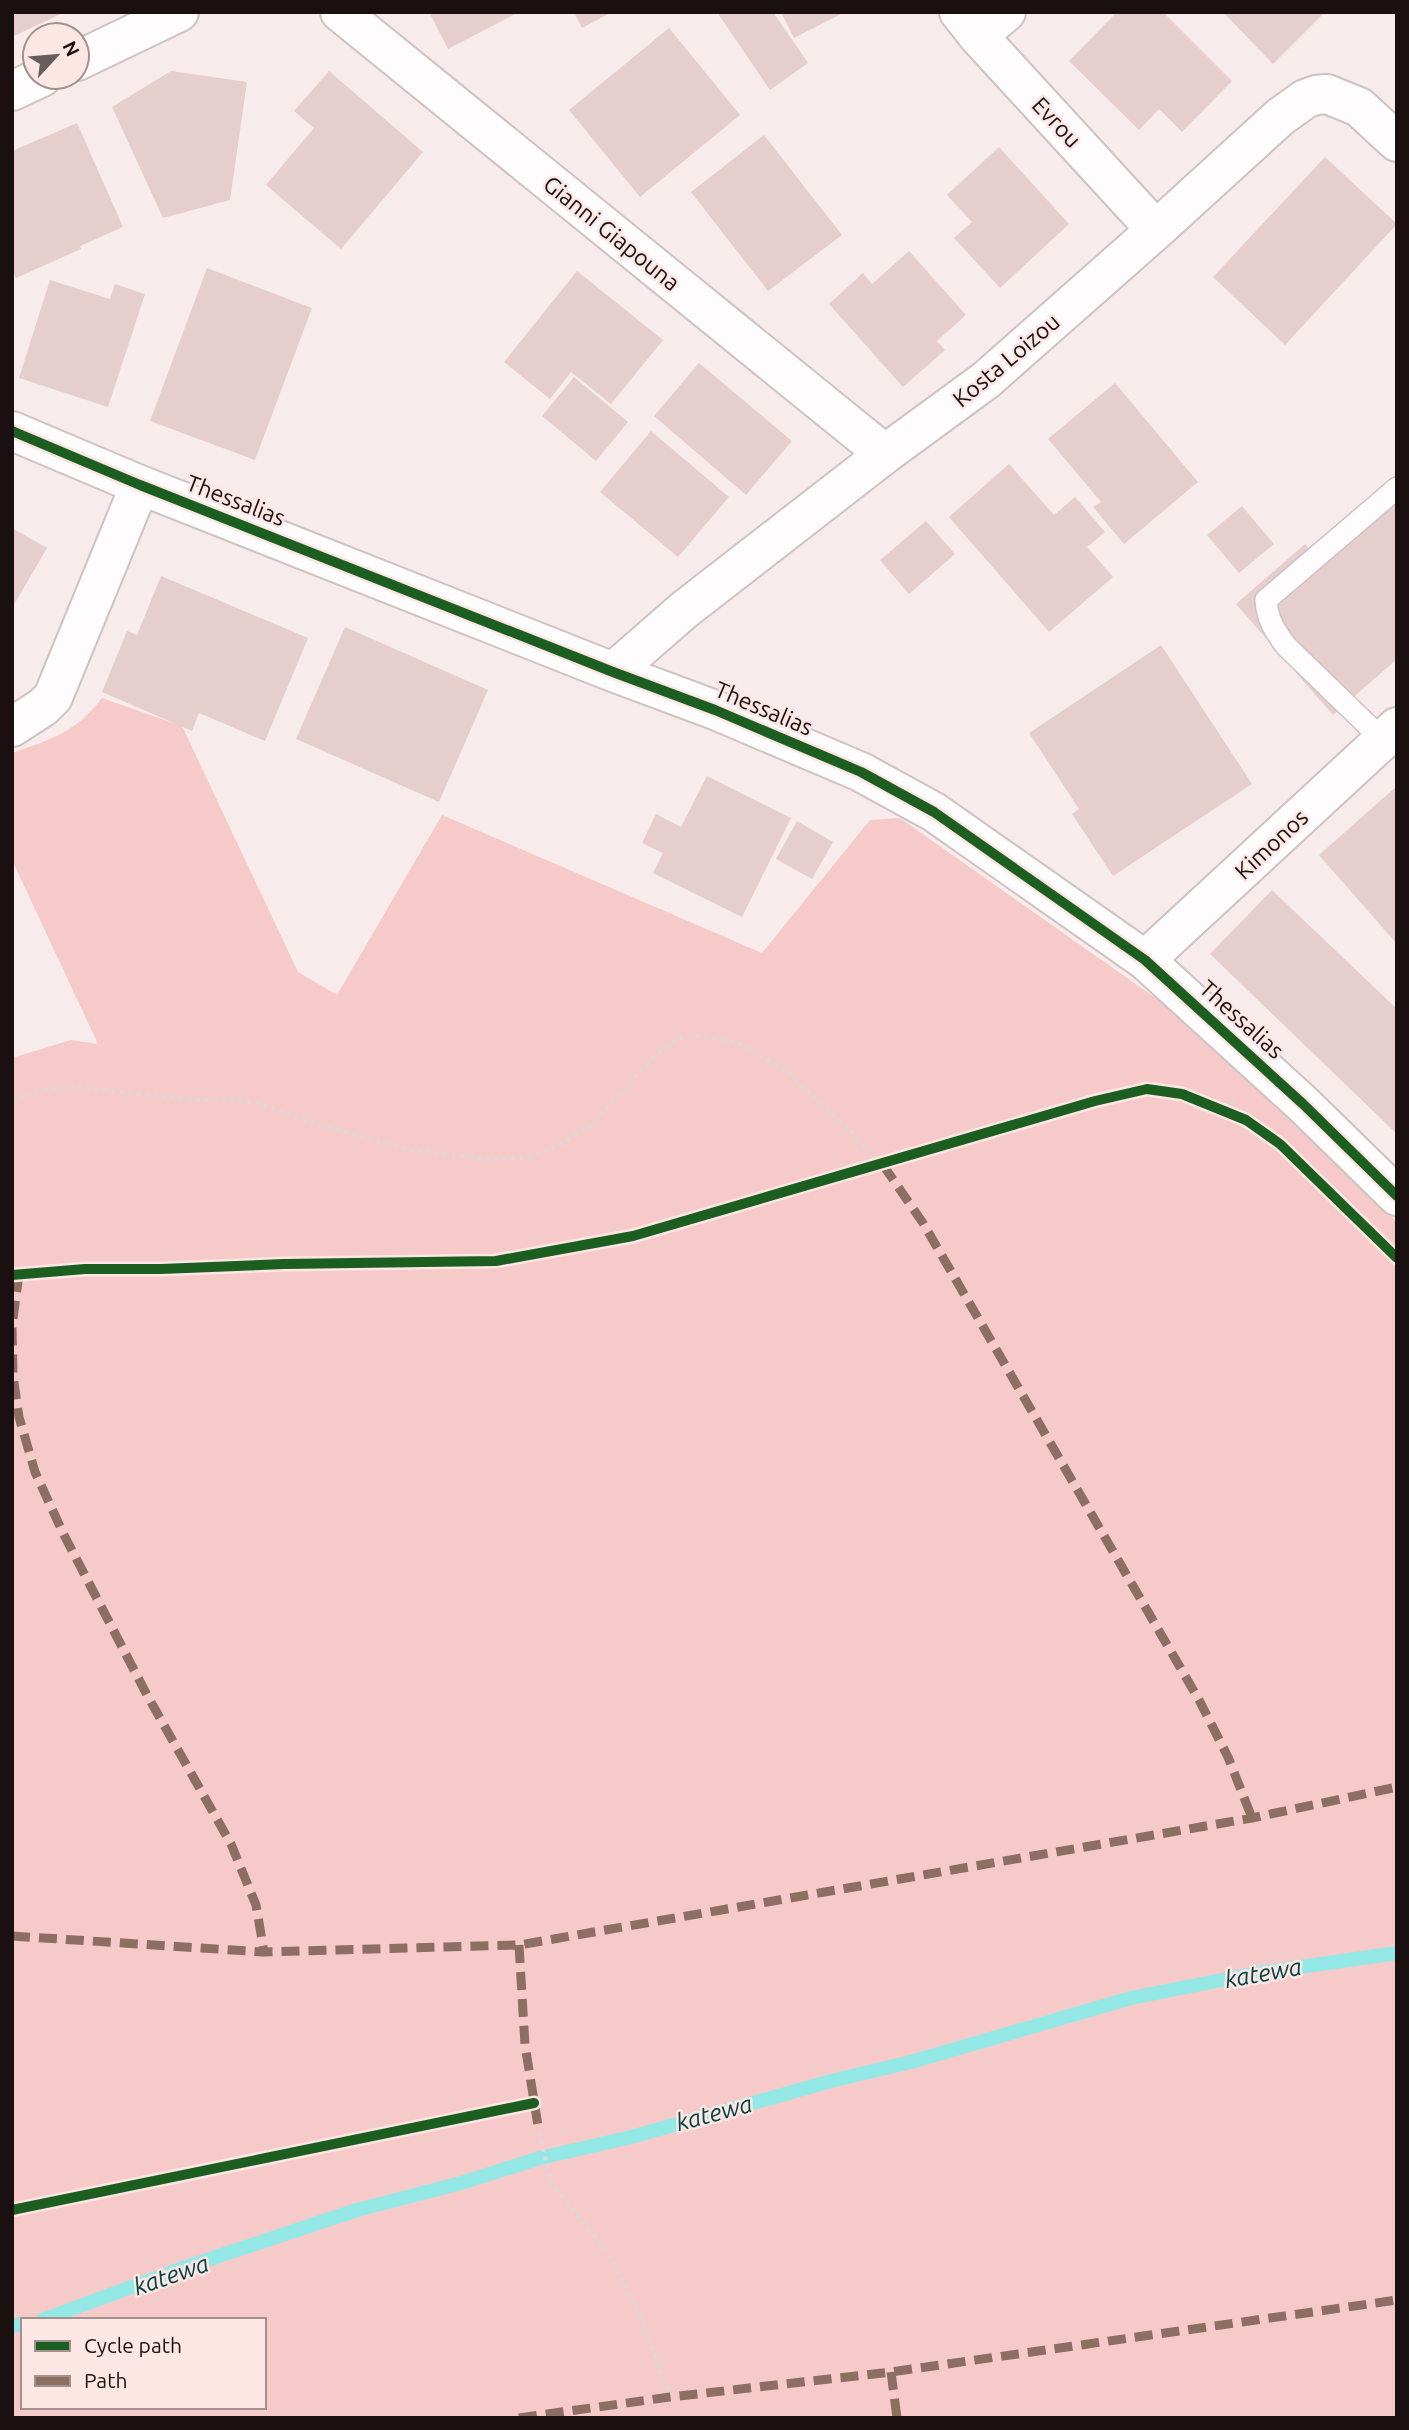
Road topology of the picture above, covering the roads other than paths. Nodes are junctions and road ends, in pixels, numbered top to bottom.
1 (179, 12) edge
2 (340, 12) edge
3 (1006, 12) edge
4 (968, 24) edge
5 (91, 54) edge
6 (1395, 141) edge
7 (1156, 230) junction
8 (12, 431) edge
9 (885, 454) junction
10 (140, 485) junction
11 (1397, 488) edge
12 (613, 673) junction
13 (12, 727) edge
14 (1390, 734) edge
15 (1145, 960) junction
16 (1397, 1196) edge

1 - 5 street
2 - 9 street, Gianni Giapouna
3 - 4 street
4 - 7 street, Evrou
6 - 7 street, Kosta Loizou
7 - 9 street, Kosta Loizou
8 - 10 street, Thessalias
9 - 12 street, Kosta Loizou
10 - 12 street, Thessalias
10 - 13 street
11 - 14 lane
12 - 15 street, Thessalias
14 - 15 street, Kimonos
15 - 16 street, Thessalias

